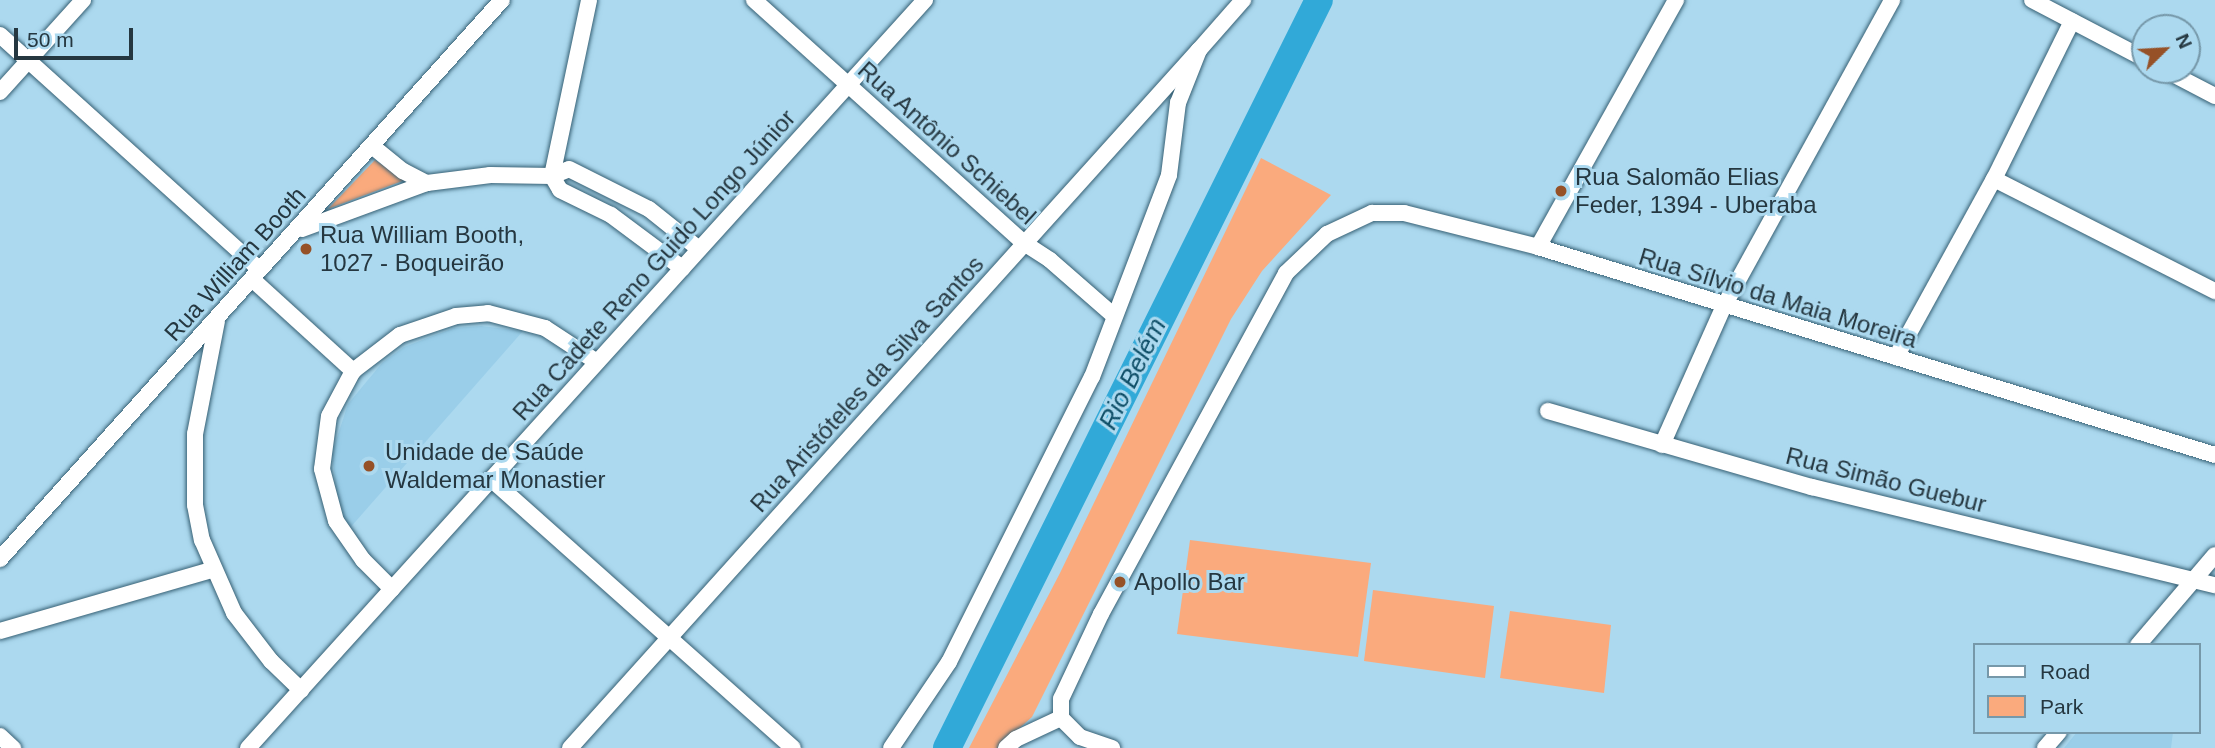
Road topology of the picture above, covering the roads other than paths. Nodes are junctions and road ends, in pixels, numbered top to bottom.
1 (83, 0) edge
2 (502, 0) edge
3 (589, 0) edge
4 (754, 0) edge
5 (925, 0) edge
6 (1243, 0) edge
7 (1676, 0) edge
8 (1892, 0) edge
9 (2032, 0) edge
10 (2072, 21) junction
11 (0, 35) edge
12 (1199, 50) junction
13 (2131, 53) edge
14 (29, 61) junction
15 (2192, 84) edge
16 (848, 85) junction
17 (0, 92) edge
18 (2215, 96) edge
19 (372, 146) junction
20 (552, 176) junction
21 (1994, 178) junction
22 (427, 183) junction
23 (622, 193) junction
24 (611, 215) junction
25 (293, 233) junction
26 (1024, 243) junction
27 (1538, 247) junction
28 (699, 249) junction
29 (682, 268) junction
30 (256, 275) junction
31 (2215, 291) edge
32 (1724, 306) junction
33 (1114, 315) junction
34 (219, 316) junction
35 (1896, 357) junction
36 (597, 362) junction
37 (352, 371) junction
38 (1548, 411) dead end
39 (1662, 445) junction
40 (2215, 455) edge
41 (491, 479) junction
42 (2215, 555) edge
43 (0, 559) edge
44 (212, 570) junction
45 (2196, 580) junction
46 (2215, 585) edge
47 (392, 589) junction
48 (0, 631) edge
49 (669, 638) junction
50 (2140, 643) edge
51 (301, 690) junction
52 (1061, 718) junction
53 (2057, 734) edge
54 (0, 736) edge
55 (13, 748) edge
56 (248, 748) edge
57 (570, 748) edge
58 (793, 748) edge
59 (891, 748) edge
60 (1006, 748) edge
61 (1112, 748) edge
62 (2045, 748) edge

1 - 14 street
2 - 19 street, Rua William Booth
3 - 20 street
4 - 16 street, Rua Antônio Schiebel
5 - 16 street, Rua Cadete Reno Guido Longo Júnior
6 - 12 street, Rua Aristóteles da Silva Santos
7 - 27 street
8 - 32 street
9 - 10 street
10 - 13 street
10 - 21 street
11 - 14 street
12 - 26 street, Rua Aristóteles da Silva Santos
12 - 33 street
14 - 17 street
14 - 30 street
15 - 18 street
16 - 26 street, Rua Antônio Schiebel
16 - 28 street, Rua Cadete Reno Guido Longo Júnior
19 - 22 street
19 - 25 street, Rua William Booth
20 - 22 street
20 - 23 street
20 - 24 street
21 - 31 street
21 - 35 street
22 - 25 street
23 - 24 street
23 - 28 street
24 - 29 street
25 - 30 street, Rua William Booth
26 - 33 street, Rua Antônio Schiebel
26 - 49 street, Rua Aristóteles da Silva Santos
27 - 32 street, Rua Sílvio da Maia Moreira
27 - 52 street, Rua Sílvio da Maia Moreira
28 - 29 street, Rua Cadete Reno Guido Longo Júnior
29 - 36 street, Rua Cadete Reno Guido Longo Júnior
30 - 34 street, Rua William Booth
30 - 37 street
32 - 35 street, Rua Sílvio da Maia Moreira
32 - 39 street
33 - 59 street
34 - 43 street, Rua William Booth
34 - 44 street
35 - 40 street, Rua Sílvio da Maia Moreira
36 - 37 street
36 - 41 street, Rua Cadete Reno Guido Longo Júnior
37 - 47 street
38 - 39 street, Rua Simão Guebur
39 - 45 street, Rua Simão Guebur
41 - 47 street, Rua Cadete Reno Guido Longo Júnior
41 - 49 street
42 - 45 street
44 - 48 street
44 - 51 street
45 - 46 street, Rua Simão Guebur
45 - 50 street
47 - 51 street, Rua Cadete Reno Guido Longo Júnior
49 - 57 street, Rua Aristóteles da Silva Santos
49 - 58 street
51 - 56 street, Rua Cadete Reno Guido Longo Júnior
52 - 60 street
52 - 61 street
53 - 62 street
54 - 55 street

